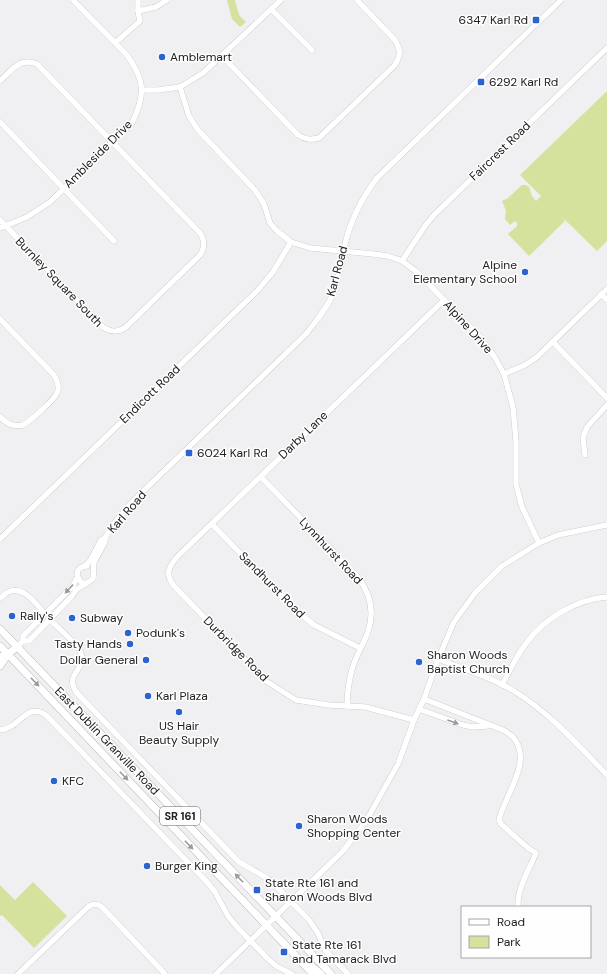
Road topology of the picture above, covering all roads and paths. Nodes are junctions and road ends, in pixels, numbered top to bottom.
1 (73, 0) edge
2 (138, 0) edge
3 (167, 0) edge
4 (280, 0) edge
5 (357, 0) edge
6 (561, 0) edge
7 (271, 9) junction
8 (138, 11) junction
9 (115, 43) junction
10 (607, 48) edge
11 (312, 50) dead end
12 (222, 56) junction
13 (0, 82) edge
14 (180, 87) junction
15 (143, 90) junction
16 (0, 122) edge
17 (113, 142) junction
18 (64, 189) junction
19 (0, 220) edge
20 (3, 227) edge
21 (114, 241) dead end
22 (292, 242) junction
23 (344, 251) junction
24 (402, 261) junction
25 (607, 289) edge
26 (601, 294) junction
27 (444, 300) junction
28 (607, 300) edge
29 (0, 319) edge
30 (553, 342) junction
31 (504, 374) junction
32 (607, 398) edge
33 (607, 405) edge
34 (0, 416) edge
35 (585, 455) dead end
36 (261, 477) junction
37 (212, 524) junction
38 (607, 525) edge
39 (104, 538) junction
40 (0, 539) edge
41 (539, 543) junction
42 (85, 566) junction
43 (93, 571) junction
44 (168, 574) joint
45 (77, 578) junction
46 (86, 584) junction
47 (607, 597) edge
48 (0, 598) edge
49 (45, 614) junction
50 (49, 619) junction
51 (0, 629) edge
52 (23, 641) junction
53 (0, 646) edge
54 (17, 647) junction
55 (360, 648) junction
56 (8, 654) junction
57 (0, 657) edge
58 (438, 659) junction
59 (0, 666) edge
60 (502, 685) junction
61 (424, 699) junction
62 (347, 706) junction
63 (419, 709) junction
64 (414, 720) junction
65 (489, 726) junction
66 (0, 730) edge
67 (607, 775) edge
68 (291, 902) junction
69 (518, 906) edge
70 (275, 917) junction
71 (266, 926) junction
72 (250, 941) junction
73 (18, 974) edge
74 (165, 974) edge
75 (216, 974) edge
76 (292, 974) edge
77 (313, 974) edge
78 (321, 974) edge
79 (331, 974) edge
80 (348, 974) edge

1 - 9 street, Ambleside Drive
2 - 8 street
3 - 8 street
4 - 7 street
5 - 12 street
6 - 23 street, Karl Road
7 - 11 street
7 - 12 street
8 - 9 street
9 - 15 street, Ambleside Drive
10 - 24 street, Faircrest Road
12 - 14 street
13 - 17 street
14 - 15 street
14 - 22 street, Alpine Drive
15 - 17 street, Ambleside Drive
16 - 18 street
17 - 18 street, Ambleside Drive
17 - 20 street, Burnley Square South
18 - 20 street, Ambleside Drive
18 - 21 street
19 - 20 street, Burnley Square South
22 - 23 street, Alpine Drive
22 - 40 street, Endicott Road
23 - 24 street, Alpine Drive
23 - 39 street, Karl Road
24 - 27 street, Alpine Drive
25 - 26 street
26 - 28 street
26 - 30 street
27 - 31 street, Alpine Drive
27 - 36 street, Darby Lane
29 - 34 street
30 - 31 street
30 - 32 street
31 - 41 street, Alpine Drive
33 - 35 street
36 - 37 street, Darby Lane
36 - 55 street, Lynnhurst Road
37 - 44 street, Darby Lane
37 - 55 street, Sandhurst Road
38 - 41 street
39 - 42 street, Karl Road
39 - 43 street, Karl Road
41 - 58 street
42 - 43 street
42 - 45 street
43 - 46 street
44 - 62 street, Durbridge Road
45 - 46 street
45 -> 49 street
46 - 50 street
47 - 60 street
48 - 49 street
49 - 52 street
50 - 52 street
50 - 68 street, East Dublin Granville Road
51 - 54 main road, East Dublin Granville Road / SR 161
52 - 54 street
53 - 56 main road, East Dublin Granville Road / SR 161
54 - 56 main road
70 -> 54 main road, East Dublin Granville Road / SR 161
55 - 62 street, Lynnhurst Road
56 - 57 main road
56 - 59 main road
56 -> 71 main road, East Dublin Granville Road / SR 161
58 - 60 street
58 - 61 street
60 - 67 street
61 - 63 street
61 - 65 street
62 - 64 street, Durbridge Road
63 - 64 street
63 -> 65 street
64 - 68 street
65 - 69 street
66 - 72 street, East Dublin Granville Road
68 - 70 street
68 - 80 street, East Dublin Granville Road
70 - 71 street
70 - 79 main road, East Dublin Granville Road / SR 161
71 - 72 street
71 - 77 main road, East Dublin Granville Road / SR 161
71 - 78 main road
72 - 75 street
72 - 76 street, East Dublin Granville Road
73 - 74 street

